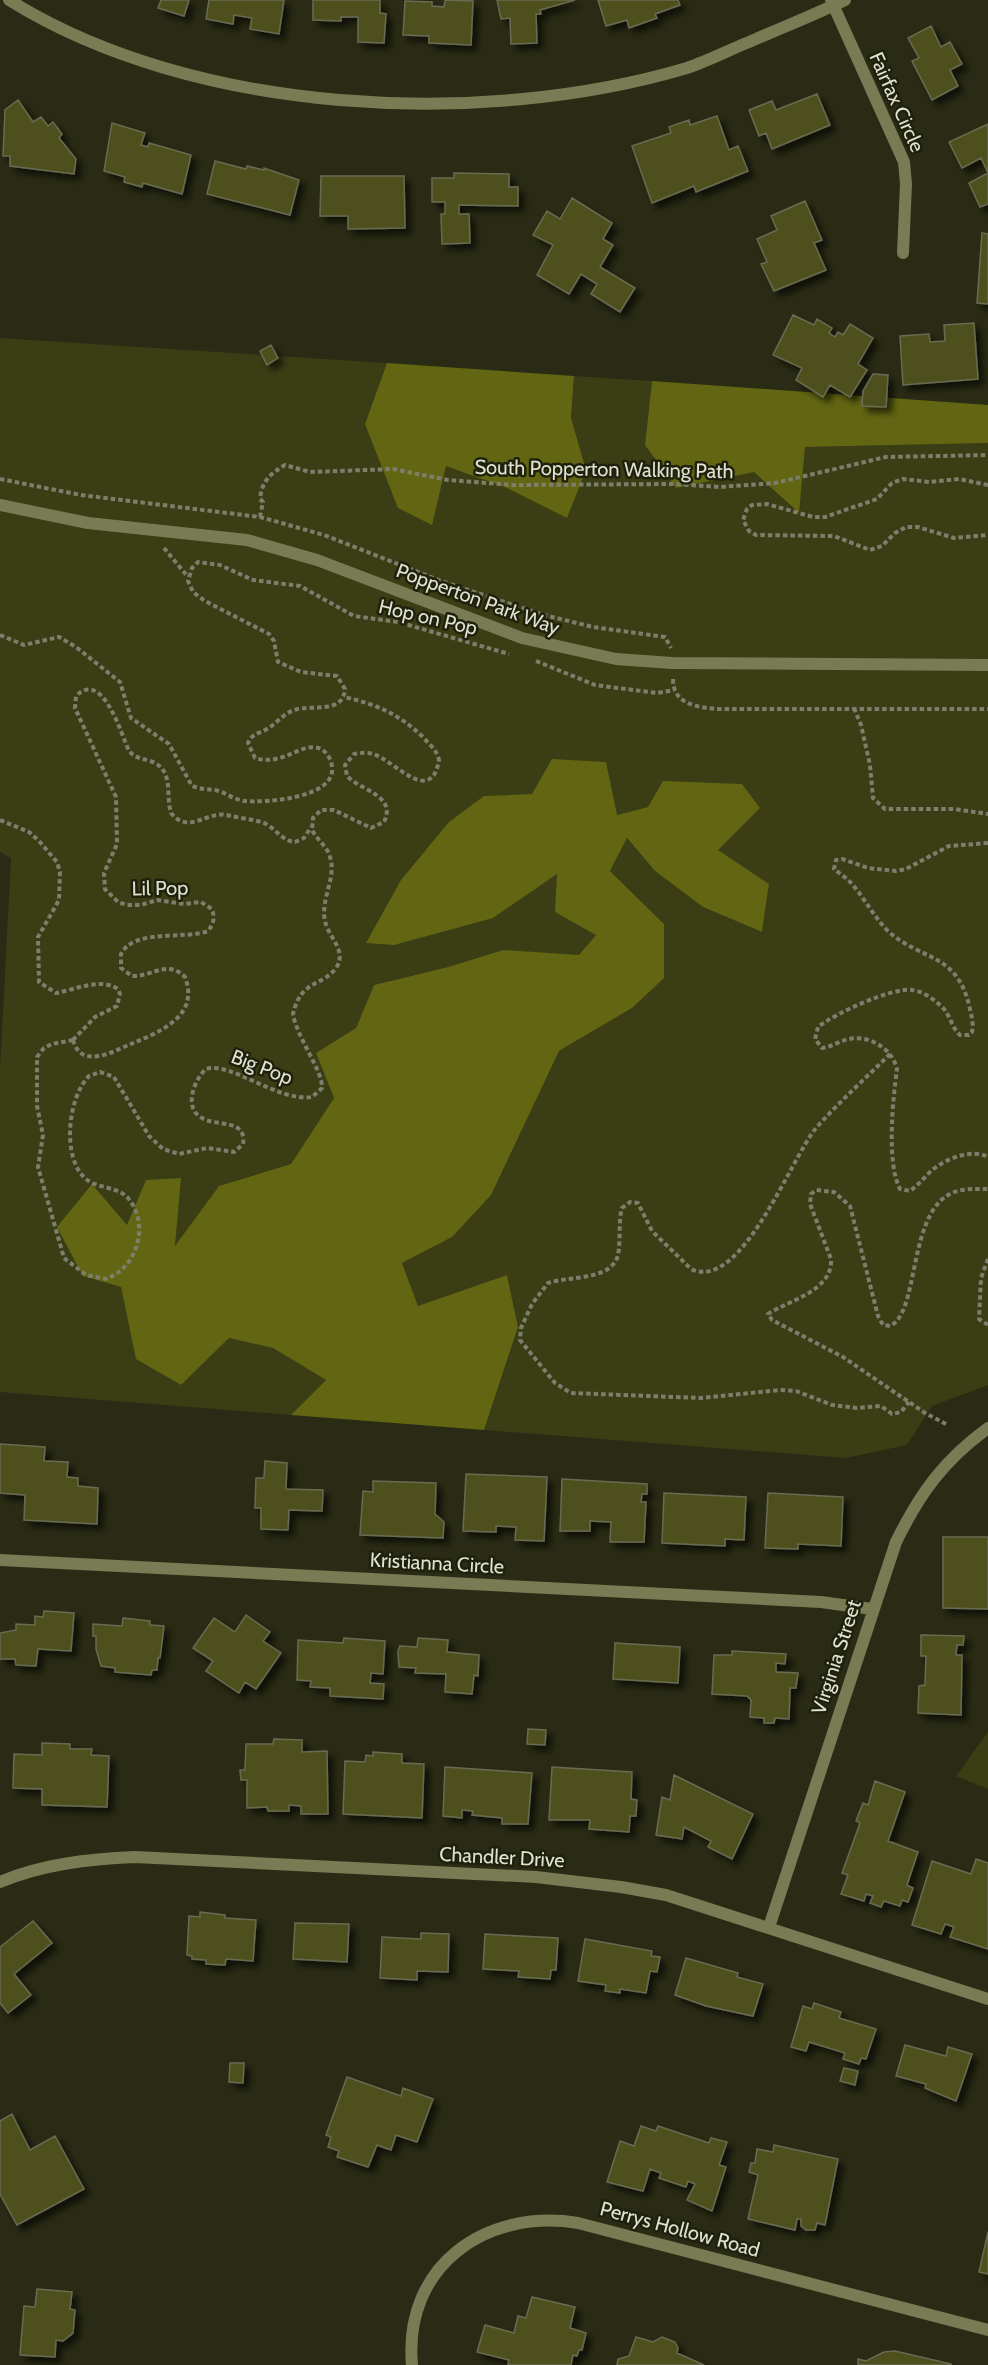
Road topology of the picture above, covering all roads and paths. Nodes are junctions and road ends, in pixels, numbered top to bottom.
1 (9, 0) edge
2 (837, 2) edge
3 (903, 253) dead end
4 (988, 455) edge
5 (988, 485) edge
6 (0, 505) edge
7 (260, 517) dead end
8 (162, 530) junction
9 (988, 535) edge
10 (188, 577) junction
11 (0, 635) edge
12 (519, 657) dead end
13 (530, 659) dead end
14 (988, 665) edge
15 (673, 678) dead end
16 (674, 690) junction
17 (344, 697) junction
18 (854, 708) junction
19 (988, 709) edge
20 (988, 814) edge
21 (0, 820) edge
22 (312, 826) junction
23 (988, 843) edge
24 (73, 1040) junction
25 (890, 1054) junction
26 (988, 1157) edge
27 (988, 1189) edge
28 (988, 1259) edge
29 (988, 1325) edge
30 (909, 1402) junction
31 (946, 1424) dead end
32 (988, 1428) edge
33 (0, 1560) edge
34 (872, 1609) junction
35 (0, 1882) edge
36 (769, 1927) junction
37 (988, 1999) edge
38 (988, 2330) edge
39 (412, 2365) edge

1 - 2 street
2 - 3 street, Fairfax Circle
4 - 7 path, South Popperton Walking Path
5 - 9 path
6 - 8 street, Popperton Park Way
8 - 10 path
8 - 14 street, Popperton Park Way
10 - 12 path, Hop on Pop
10 - 17 path
11 - 17 path
13 - 16 path
15 - 16 path
16 - 18 path
17 - 22 path
18 - 19 path
18 - 20 path
21 - 24 path
22 - 24 path, Lil Pop
22 - 24 path, Big Pop
23 - 25 path
25 - 26 path
25 - 30 path
27 - 30 path
28 - 29 path
30 - 31 path
32 - 34 street, Virginia Street
33 - 34 street, Kristianna Circle
34 - 36 street, Virginia Street
35 - 36 street, Chandler Drive
36 - 37 street, Chandler Drive
38 - 39 street, Perrys Hollow Road

